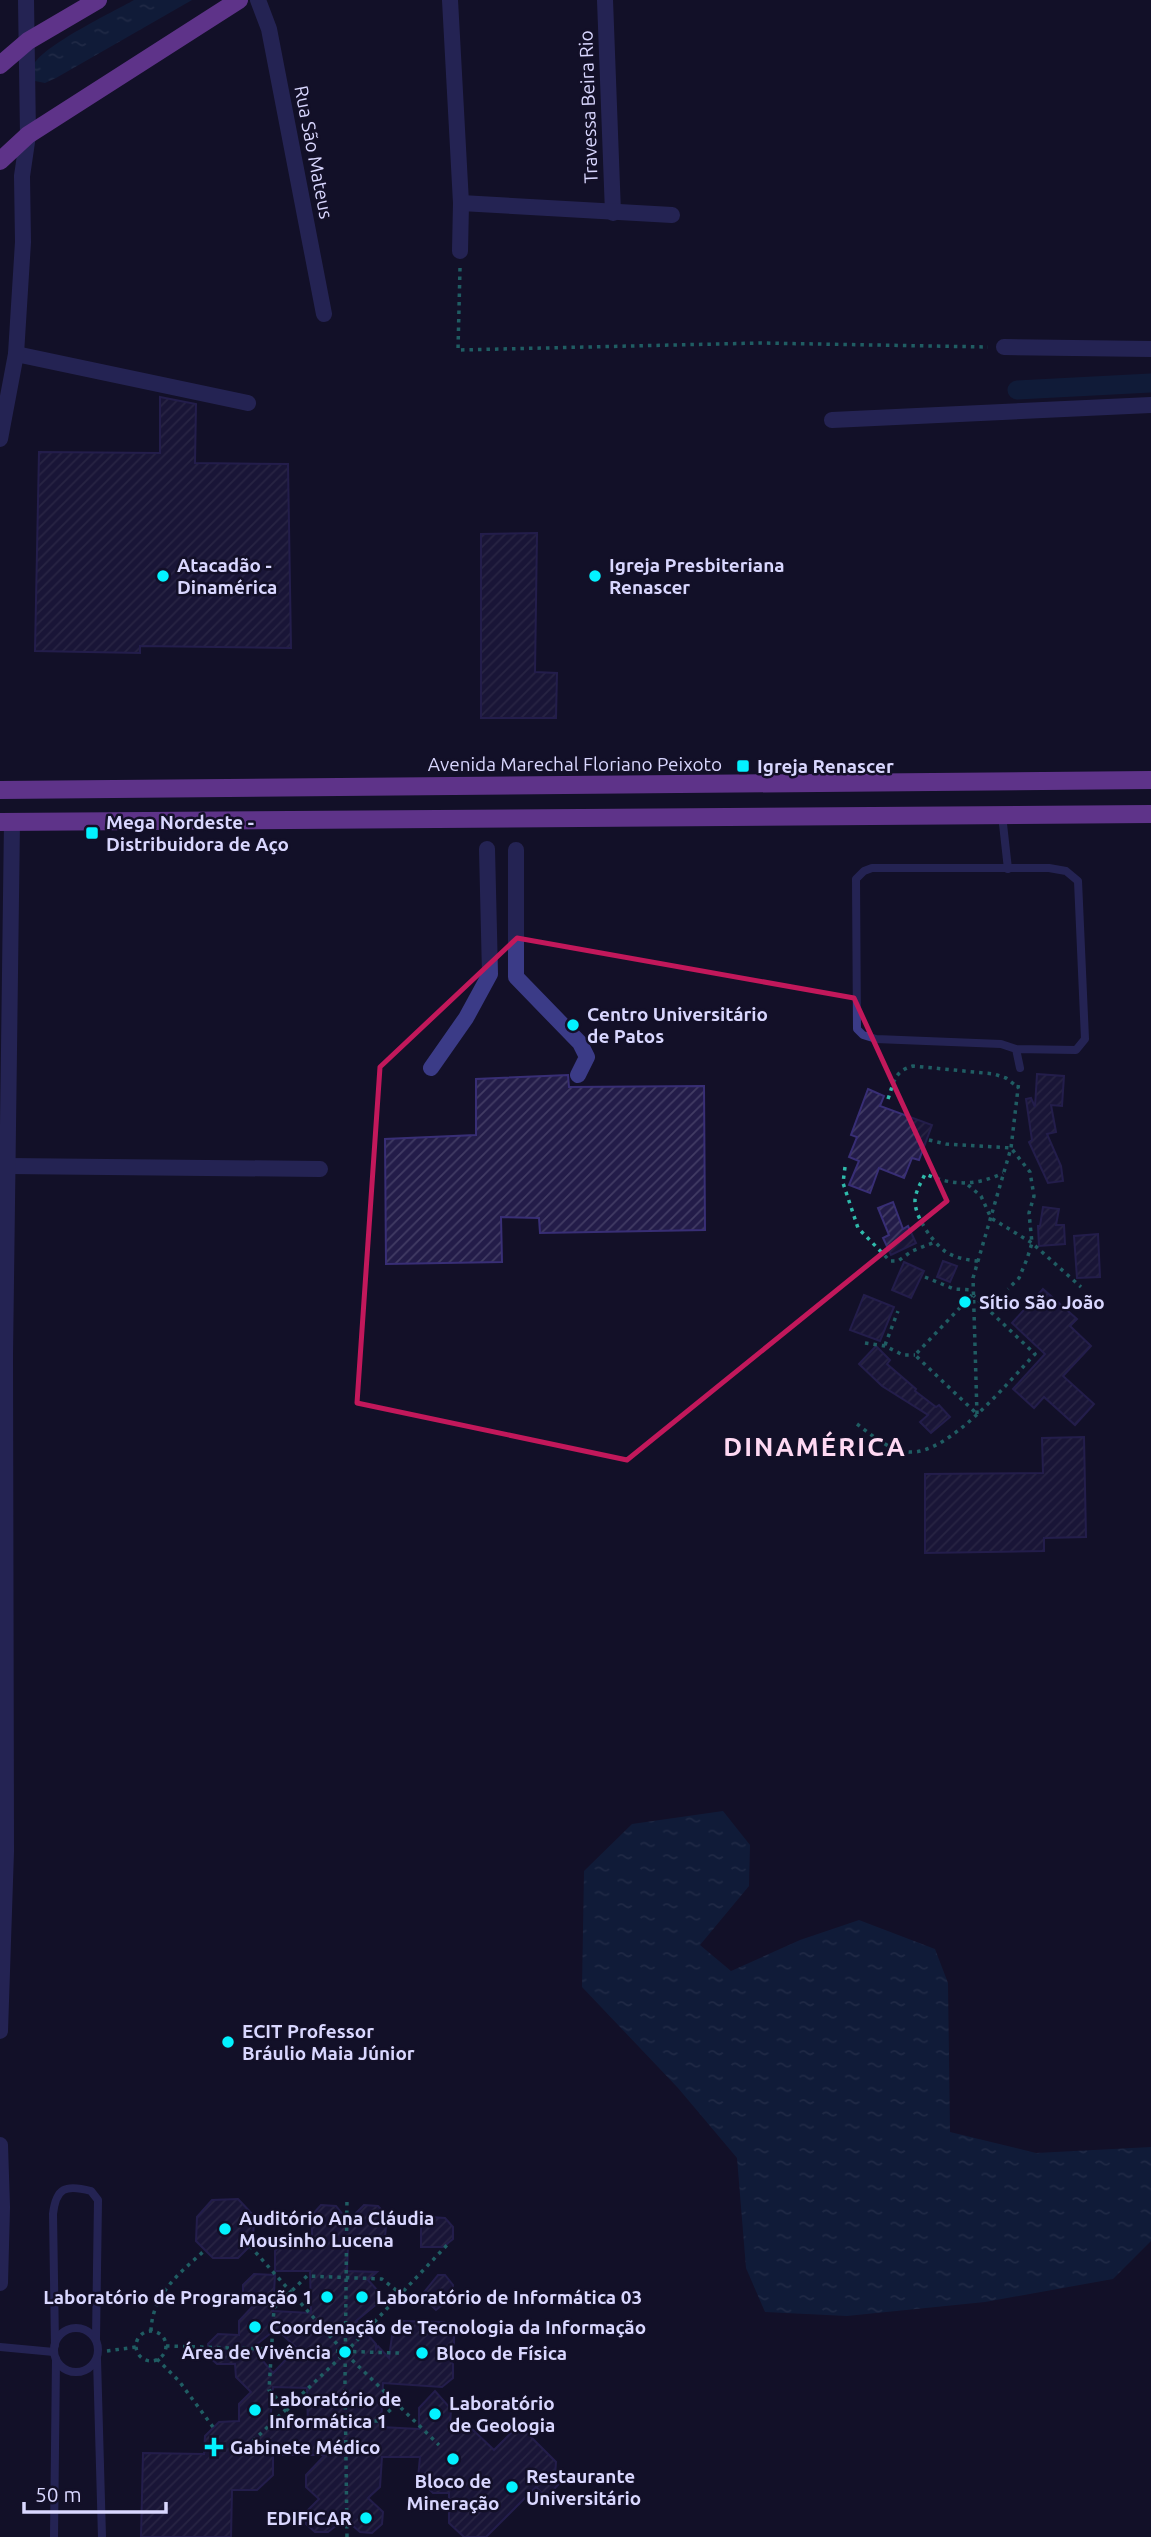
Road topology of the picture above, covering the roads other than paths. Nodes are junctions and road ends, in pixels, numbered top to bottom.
1 (26, 0) edge
2 (98, 0) edge
3 (239, 0) edge
4 (258, 0) edge
5 (450, 0) edge
6 (606, 0) edge
7 (28, 41) junction
8 (0, 65) edge
9 (28, 135) junction
10 (0, 161) edge
11 (461, 203) junction
12 (613, 213) junction
13 (672, 215) dead end
14 (460, 251) road end
15 (324, 314) dead end
16 (1004, 347) road end
17 (1151, 349) edge
18 (16, 354) junction
19 (6, 376) edge
20 (248, 403) dead end
21 (1151, 405) edge
22 (832, 420) dead end
23 (0, 439) edge
24 (1151, 780) edge
25 (0, 790) edge
26 (1151, 814) edge
27 (1002, 815) junction
28 (6, 822) edge
29 (487, 849) dead end
30 (516, 850) dead end
31 (1008, 869) junction
32 (1016, 1049) junction
33 (431, 1068) dead end
34 (1020, 1068) road end
35 (578, 1075) dead end
36 (320, 1169) dead end
37 (5, 1175) edge
38 (2, 1355) edge
39 (0, 2031) edge
40 (0, 2145) edge
41 (0, 2283) edge
42 (96, 2339) junction
43 (0, 2347) edge
44 (55, 2352) junction
45 (98, 2356) junction
46 (54, 2537) edge
47 (103, 2537) edge

1 - 7 street
2 - 7 main road
3 - 9 main road
4 - 15 street, Rua São Mateus
5 - 11 street
6 - 12 street, Travessa Beira Rio
7 - 8 main road
7 - 9 street
9 - 10 main road
9 - 18 street
11 - 12 street, Travessa Beira Rio
11 - 14 street
12 - 13 street, Travessa Beira Rio
16 - 17 street
18 - 19 street
18 - 20 street
19 - 23 street
21 - 22 street
24 - 25 main road, Avenida Marechal Floriano Peixoto
26 - 27 main road
27 - 28 main road
27 - 31 lane
28 - 37 street
29 - 33 street
30 - 35 street
31 - 32 lane
31 - 32 lane
32 - 34 lane
36 - 37 street
37 - 38 street
38 - 39 street
40 - 41 street
42 - 44 lane
42 - 44 lane
42 - 45 lane
43 - 44 lane
44 - 45 lane
44 - 46 lane
45 - 47 lane

